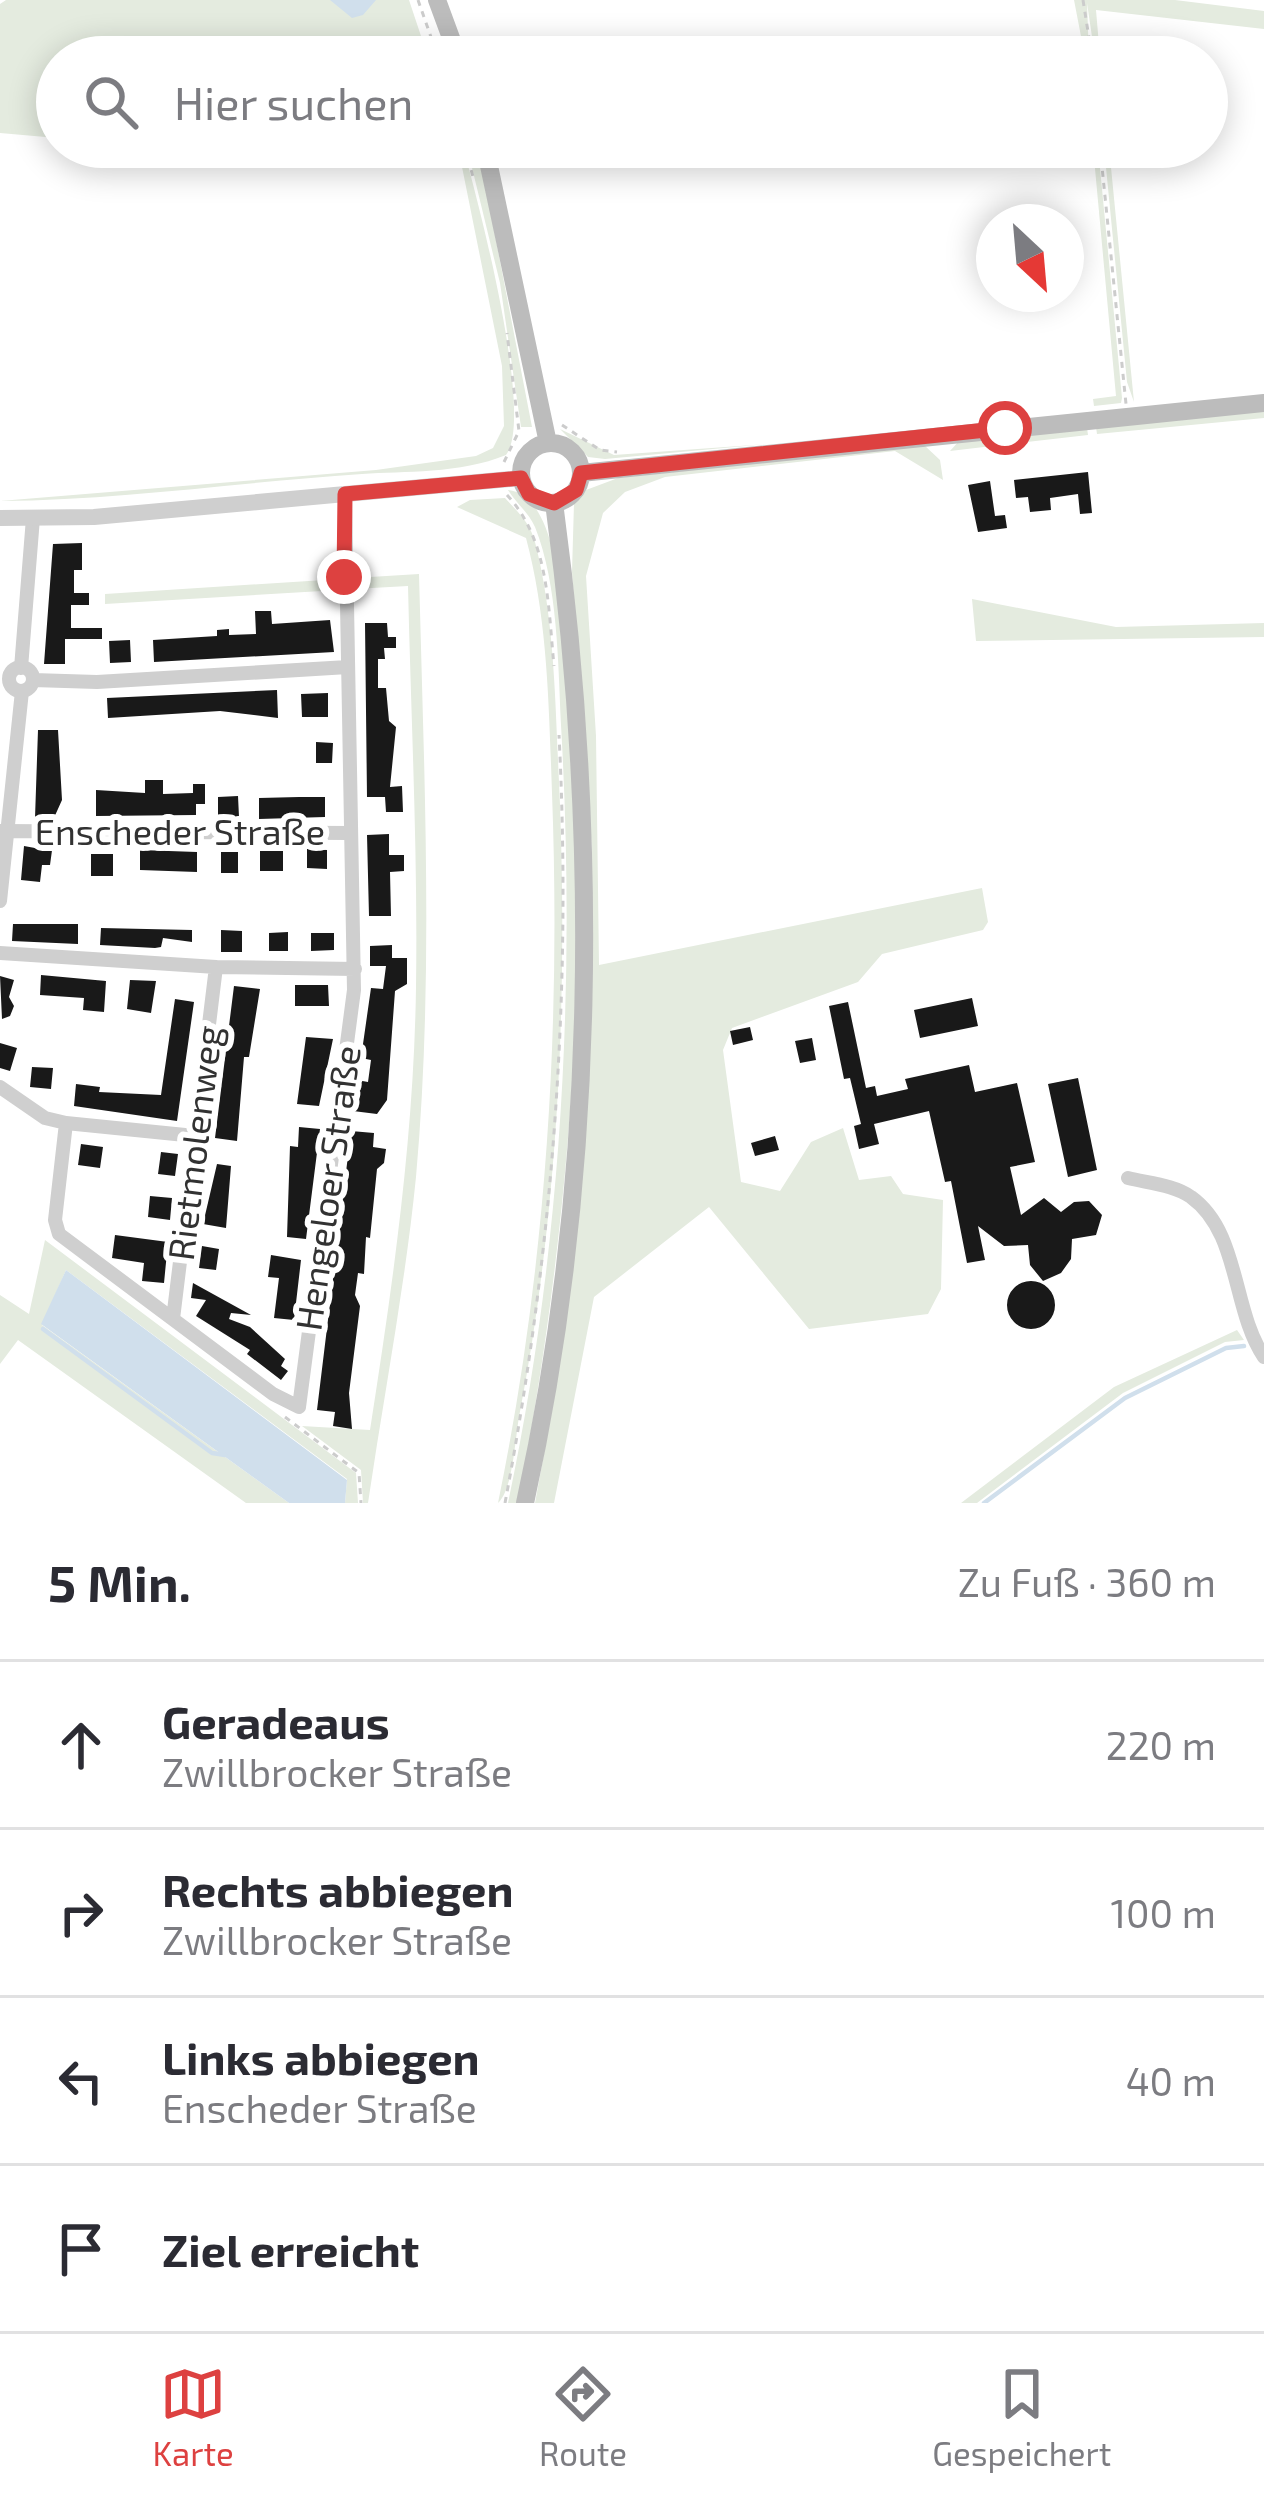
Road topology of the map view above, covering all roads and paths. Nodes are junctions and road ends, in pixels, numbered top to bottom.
1 (418, 0) edge
2 (437, 0) edge
3 (1083, 0) edge
4 (439, 36) edge
5 (446, 36) edge
6 (1089, 36) edge
7 (471, 168) edge
8 (489, 168) edge
9 (1102, 168) edge
10 (478, 195) dead end
11 (504, 319) dead end
12 (1264, 403) edge
13 (1127, 417) junction
14 (548, 443) junction
15 (581, 473) junction
16 (512, 478) junction
17 (345, 494) junction
18 (554, 503) junction
19 (0, 518) edge
20 (33, 518) junction
21 (348, 667) junction
22 (555, 674) dead end
23 (10, 676) edge
24 (28, 686) junction
25 (560, 734) dead end
26 (5, 831) edge
27 (350, 833) junction
28 (0, 901) edge
29 (355, 932) joint
30 (0, 953) edge
31 (216, 967) junction
32 (355, 969) junction
33 (0, 1087) edge
34 (66, 1123) junction
35 (195, 1136) junction
36 (1128, 1178) dead end
37 (173, 1318) junction
38 (1264, 1357) edge
39 (505, 1503) edge
40 (525, 1503) edge

1 - 4 path
2 - 5 main road
3 - 6 path
7 - 10 path
8 - 14 main road
9 - 13 path
11 - 16 path
12 - 13 main road
13 - 15 main road
14 - 15 main road
14 - 16 main road
15 - 18 main road
16 - 17 street
16 - 18 main road
16 - 22 path
17 - 20 street
17 - 21 street, Enscheder Straße
18 - 40 main road
19 - 20 street
20 - 23 street
21 - 24 street
21 - 27 street, Enscheder Straße
23 - 24 street
24 - 26 street
25 - 39 path
26 - 27 street, Enscheder Straße
26 - 28 street
27 - 29 street, Enscheder Straße
29 - 32 street, Hengeloer Straße
30 - 31 street
31 - 32 street
31 - 35 street, Rietmolenweg
32 - 37 street, Hengeloer Straße
33 - 34 street
34 - 35 street
34 - 37 street
35 - 37 street, Rietmolenweg
36 - 38 street

